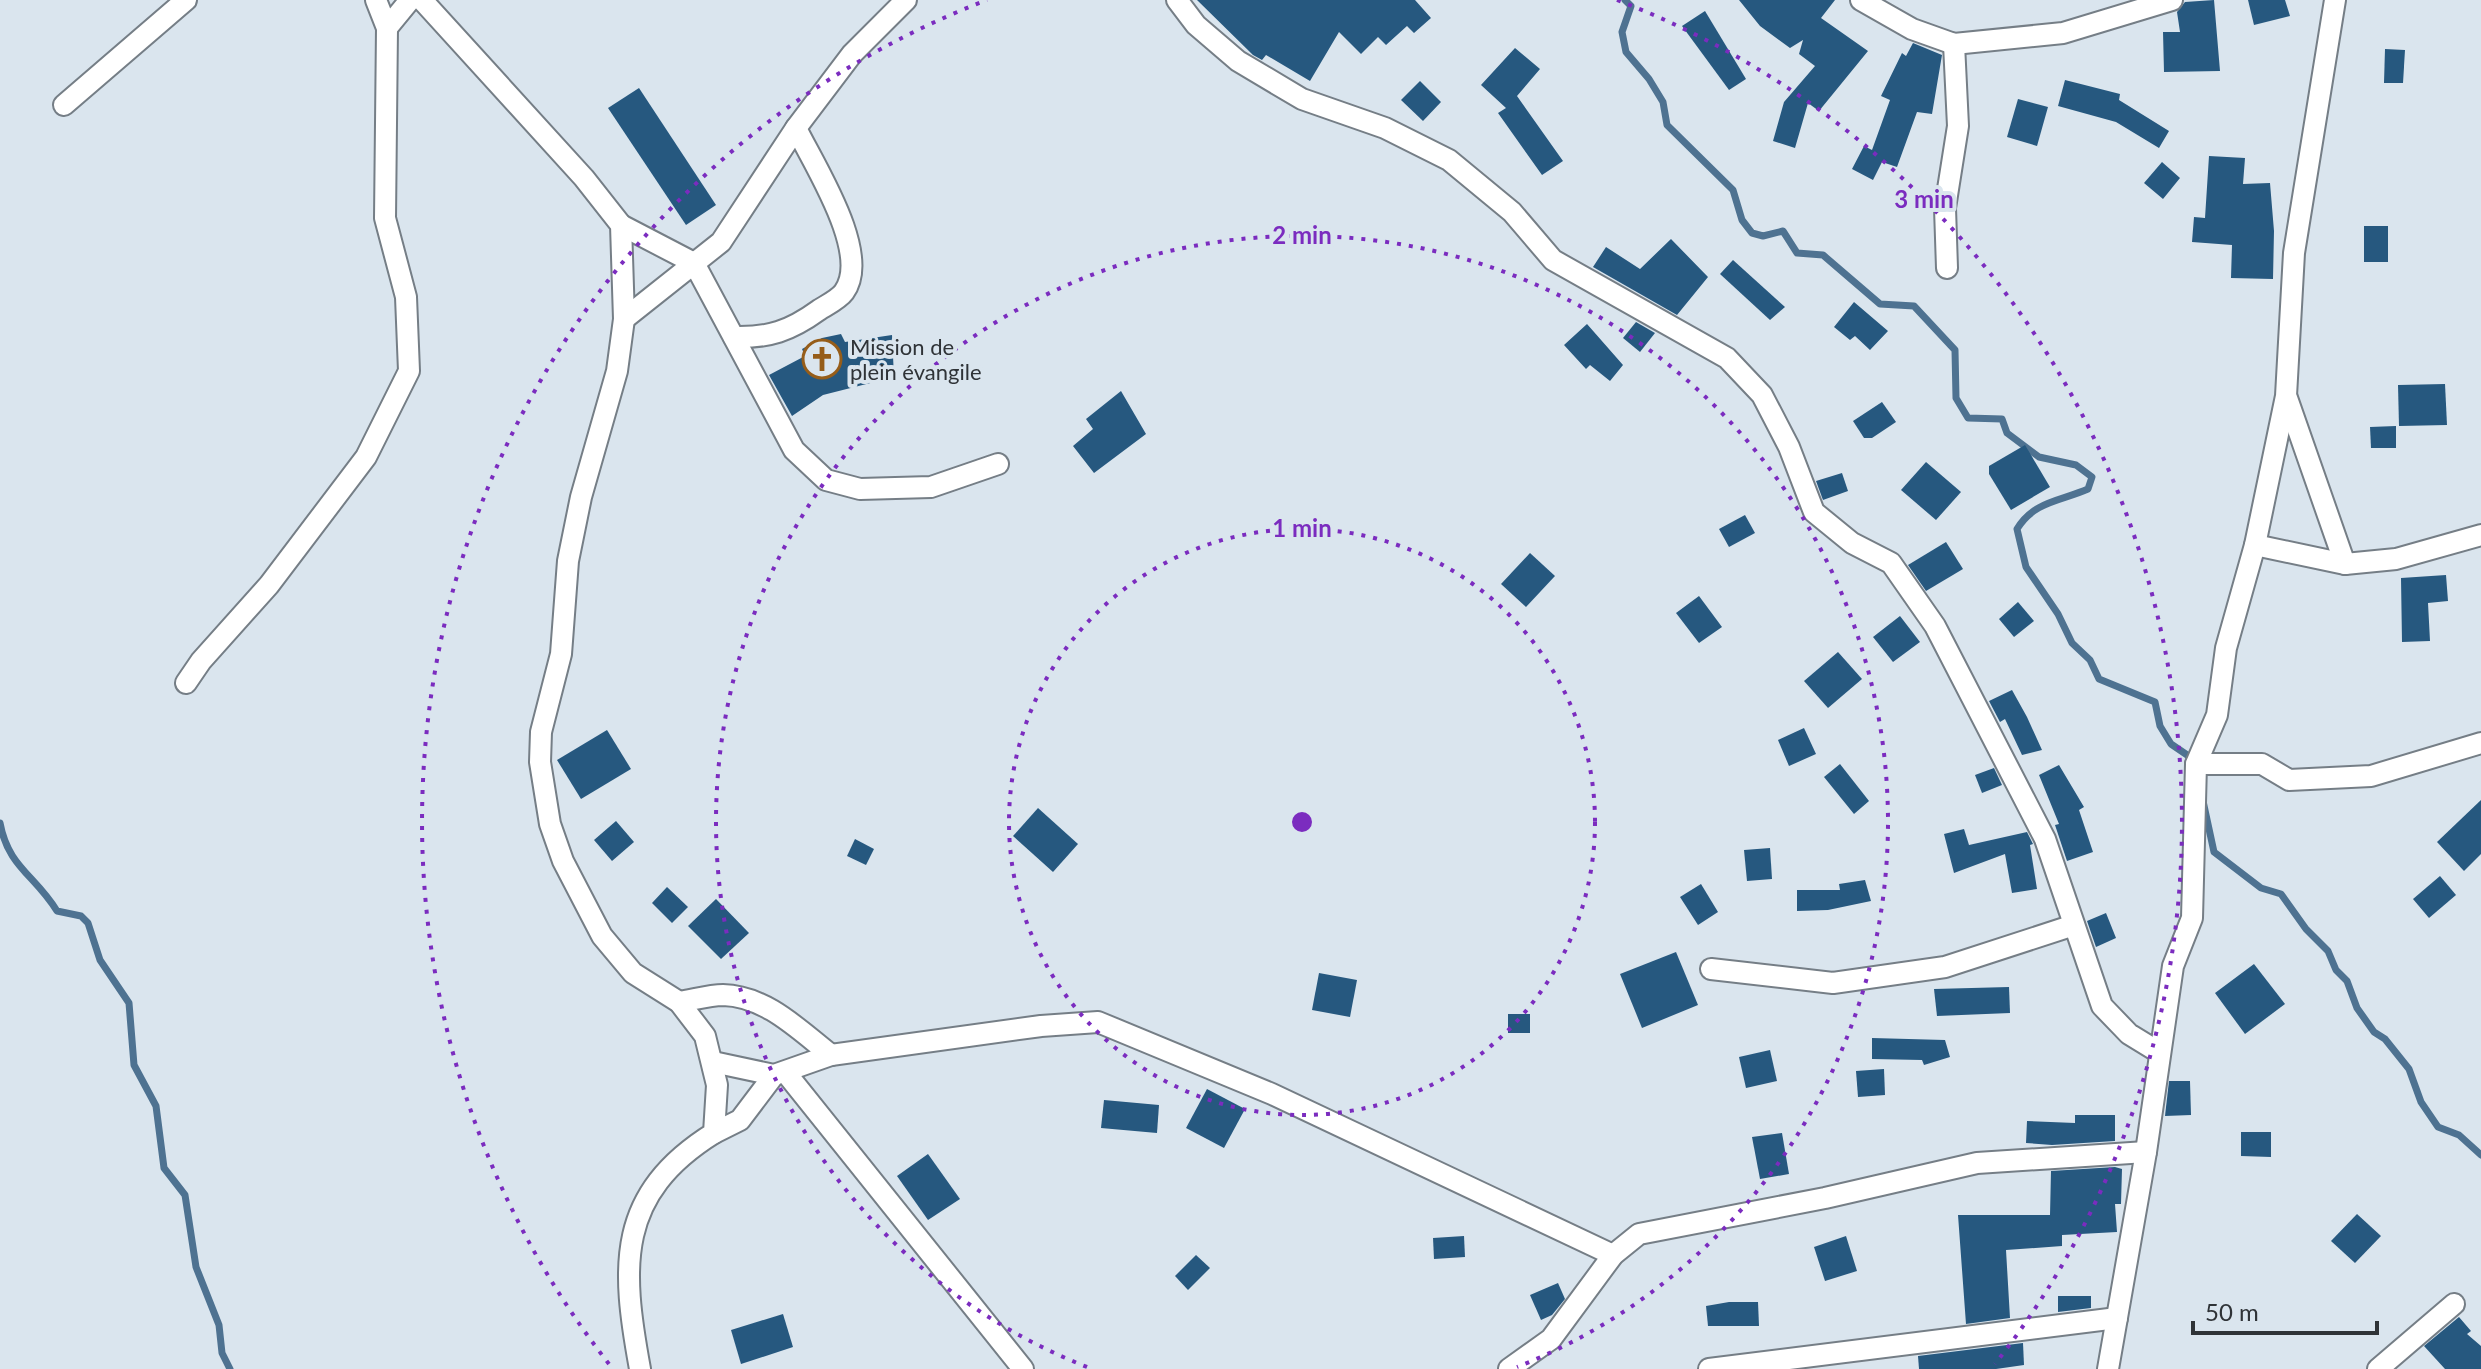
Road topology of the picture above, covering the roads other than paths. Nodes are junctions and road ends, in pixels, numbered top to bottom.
1 (186, 0) edge
2 (376, 0) edge
3 (410, 0) edge
4 (422, 0) edge
5 (906, 0) edge
6 (1177, 0) edge
7 (1861, 0) edge
8 (2172, 0) edge
9 (2335, 0) edge
10 (387, 28) junction
11 (1954, 44) junction
12 (64, 105) dead end
13 (796, 128) junction
14 (621, 225) junction
15 (694, 263) junction
16 (1947, 268) dead end
17 (624, 319) junction
18 (734, 337) junction
19 (2286, 396) junction
20 (998, 464) dead end
21 (2481, 535) edge
22 (2255, 545) junction
23 (2345, 564) junction
24 (186, 683) dead end
25 (2481, 743) edge
26 (2196, 764) junction
27 (2074, 925) junction
28 (1711, 969) dead end
29 (679, 1002) junction
30 (2160, 1053) junction
31 (831, 1055) junction
32 (713, 1062) junction
33 (780, 1074) junction
34 (714, 1133) junction
35 (2146, 1152) junction
36 (1613, 1255) junction
37 (2454, 1304) dead end
38 (2117, 1318) junction
39 (640, 1369) edge
40 (1023, 1369) edge
41 (1509, 1369) edge
42 (1709, 1369) edge
43 (2108, 1369) edge
44 (2378, 1369) edge

1 - 12 street
2 - 10 street
3 - 10 street
4 - 14 street
5 - 13 street
6 - 27 street
7 - 11 street
8 - 11 street
9 - 19 street
10 - 24 street
11 - 16 street
13 - 15 street
13 - 18 street
14 - 15 street
14 - 17 street
15 - 17 street
15 - 18 street
17 - 29 street
18 - 20 street
19 - 22 street
19 - 23 street
21 - 23 street
22 - 23 street
22 - 26 street
25 - 26 street
26 - 30 street
27 - 28 street
27 - 30 street
29 - 31 street
29 - 32 street
30 - 35 street
31 - 33 street
31 - 36 street
32 - 33 street
32 - 34 street
33 - 34 street
33 - 40 street
34 - 39 street
35 - 36 street
35 - 38 street
36 - 41 street
37 - 44 street
38 - 42 street
38 - 43 street

